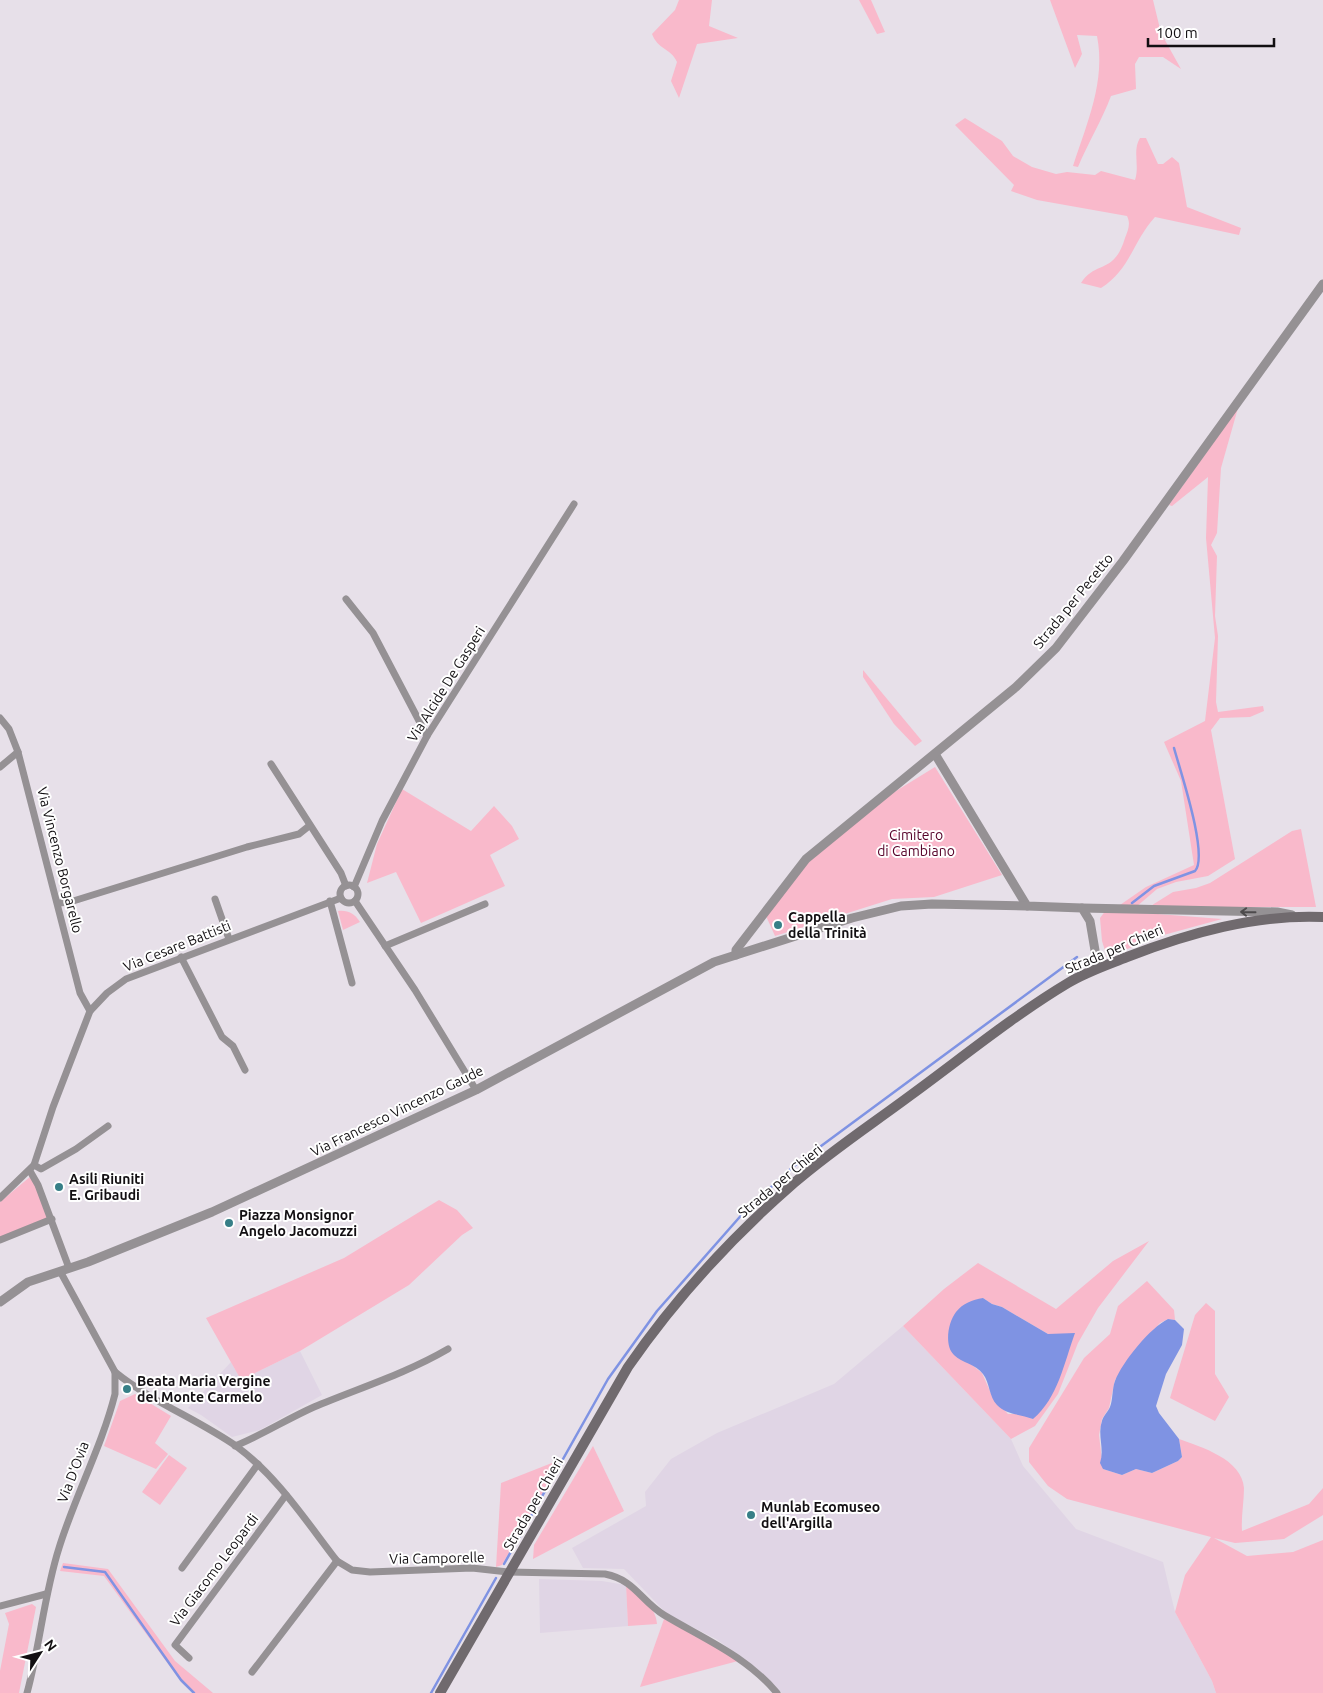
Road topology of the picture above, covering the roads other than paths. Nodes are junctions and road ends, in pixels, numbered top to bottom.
1 (1323, 284) edge
2 (574, 504) dead end
3 (346, 599) dead end
4 (0, 718) edge
5 (426, 736) junction
6 (18, 752) junction
7 (935, 754) junction
8 (271, 764) dead end
9 (0, 767) edge
10 (309, 826) junction
11 (346, 886) junction
12 (354, 887) junction
13 (341, 898) junction
14 (215, 899) dead end
15 (355, 901) junction
16 (330, 902) junction
17 (59, 903) junction
18 (485, 904) dead end
19 (1027, 906) junction
20 (1082, 908) junction
21 (1297, 915) junction
22 (1323, 916) edge
23 (229, 939) junction
24 (386, 946) junction
25 (736, 955) junction
26 (181, 957) junction
27 (1098, 968) junction
28 (352, 983) dead end
29 (90, 1011) junction
30 (244, 1070) dead end
31 (476, 1090) junction
32 (108, 1126) dead end
33 (32, 1168) junction
34 (0, 1198) edge
35 (52, 1219) junction
36 (0, 1240) edge
37 (64, 1270) junction
38 (1, 1298) edge
39 (448, 1349) dead end
40 (115, 1372) junction
41 (235, 1446) junction
42 (258, 1464) junction
43 (286, 1495) junction
44 (337, 1561) junction
45 (182, 1568) dead end
46 (508, 1572) junction
47 (46, 1594) junction
48 (0, 1606) edge
49 (189, 1658) dead end
50 (252, 1672) dead end
51 (27, 1693) edge
52 (440, 1693) edge
53 (777, 1693) edge

1 - 7 street, Strada per Pecetto
2 - 5 street, Via Alcide De Gasperi
3 - 5 street
4 - 6 street, Via Vincenzo Borgarello
5 - 12 street, Via Alcide De Gasperi
6 - 9 street
6 - 17 street, Via Vincenzo Borgarello
7 - 19 street
7 - 25 street, Strada per Pecetto
8 - 10 street
10 - 11 street
10 - 17 street
11 - 12 street
11 - 13 street
12 - 15 street
13 - 15 street
13 - 16 street, Via Cesare Battisti
14 - 23 street
15 - 24 street
16 - 23 street, Via Cesare Battisti
16 - 28 street
17 - 29 street, Via Vincenzo Borgarello
18 - 24 street
19 - 20 street, Via Francesco Vincenzo Gaude
19 - 25 street, Via Francesco Vincenzo Gaude
21 -> 20 street, Via Francesco Vincenzo Gaude
20 - 27 street
21 - 22 main road, Strada per Chieri
21 - 27 main road, Strada per Chieri
23 - 26 street, Via Cesare Battisti
24 - 31 street
25 - 31 street, Via Francesco Vincenzo Gaude
26 - 29 street, Via Cesare Battisti
26 - 30 street
27 - 46 main road, Strada per Chieri
29 - 33 street, Via Cesare Battisti
31 - 37 street, Via Francesco Vincenzo Gaude
32 - 33 street
33 - 34 street, Via Cesare Battisti
33 - 35 street
35 - 36 street
35 - 37 street
37 - 38 street, Via Francesco Vincenzo Gaude
37 - 40 street
39 - 41 street
40 - 41 street, Via Camporelle
40 - 47 street, Via D'Ovia
41 - 42 street, Via Camporelle
42 - 43 street, Via Camporelle
42 - 45 street
43 - 44 street, Via Camporelle
43 - 49 street, Via Giacomo Leopardi
44 - 46 street, Via Camporelle
44 - 50 street
46 - 52 main road, Strada per Chieri
46 - 53 street, Via Camporelle
47 - 48 street
47 - 51 street, Via D'Ovia

